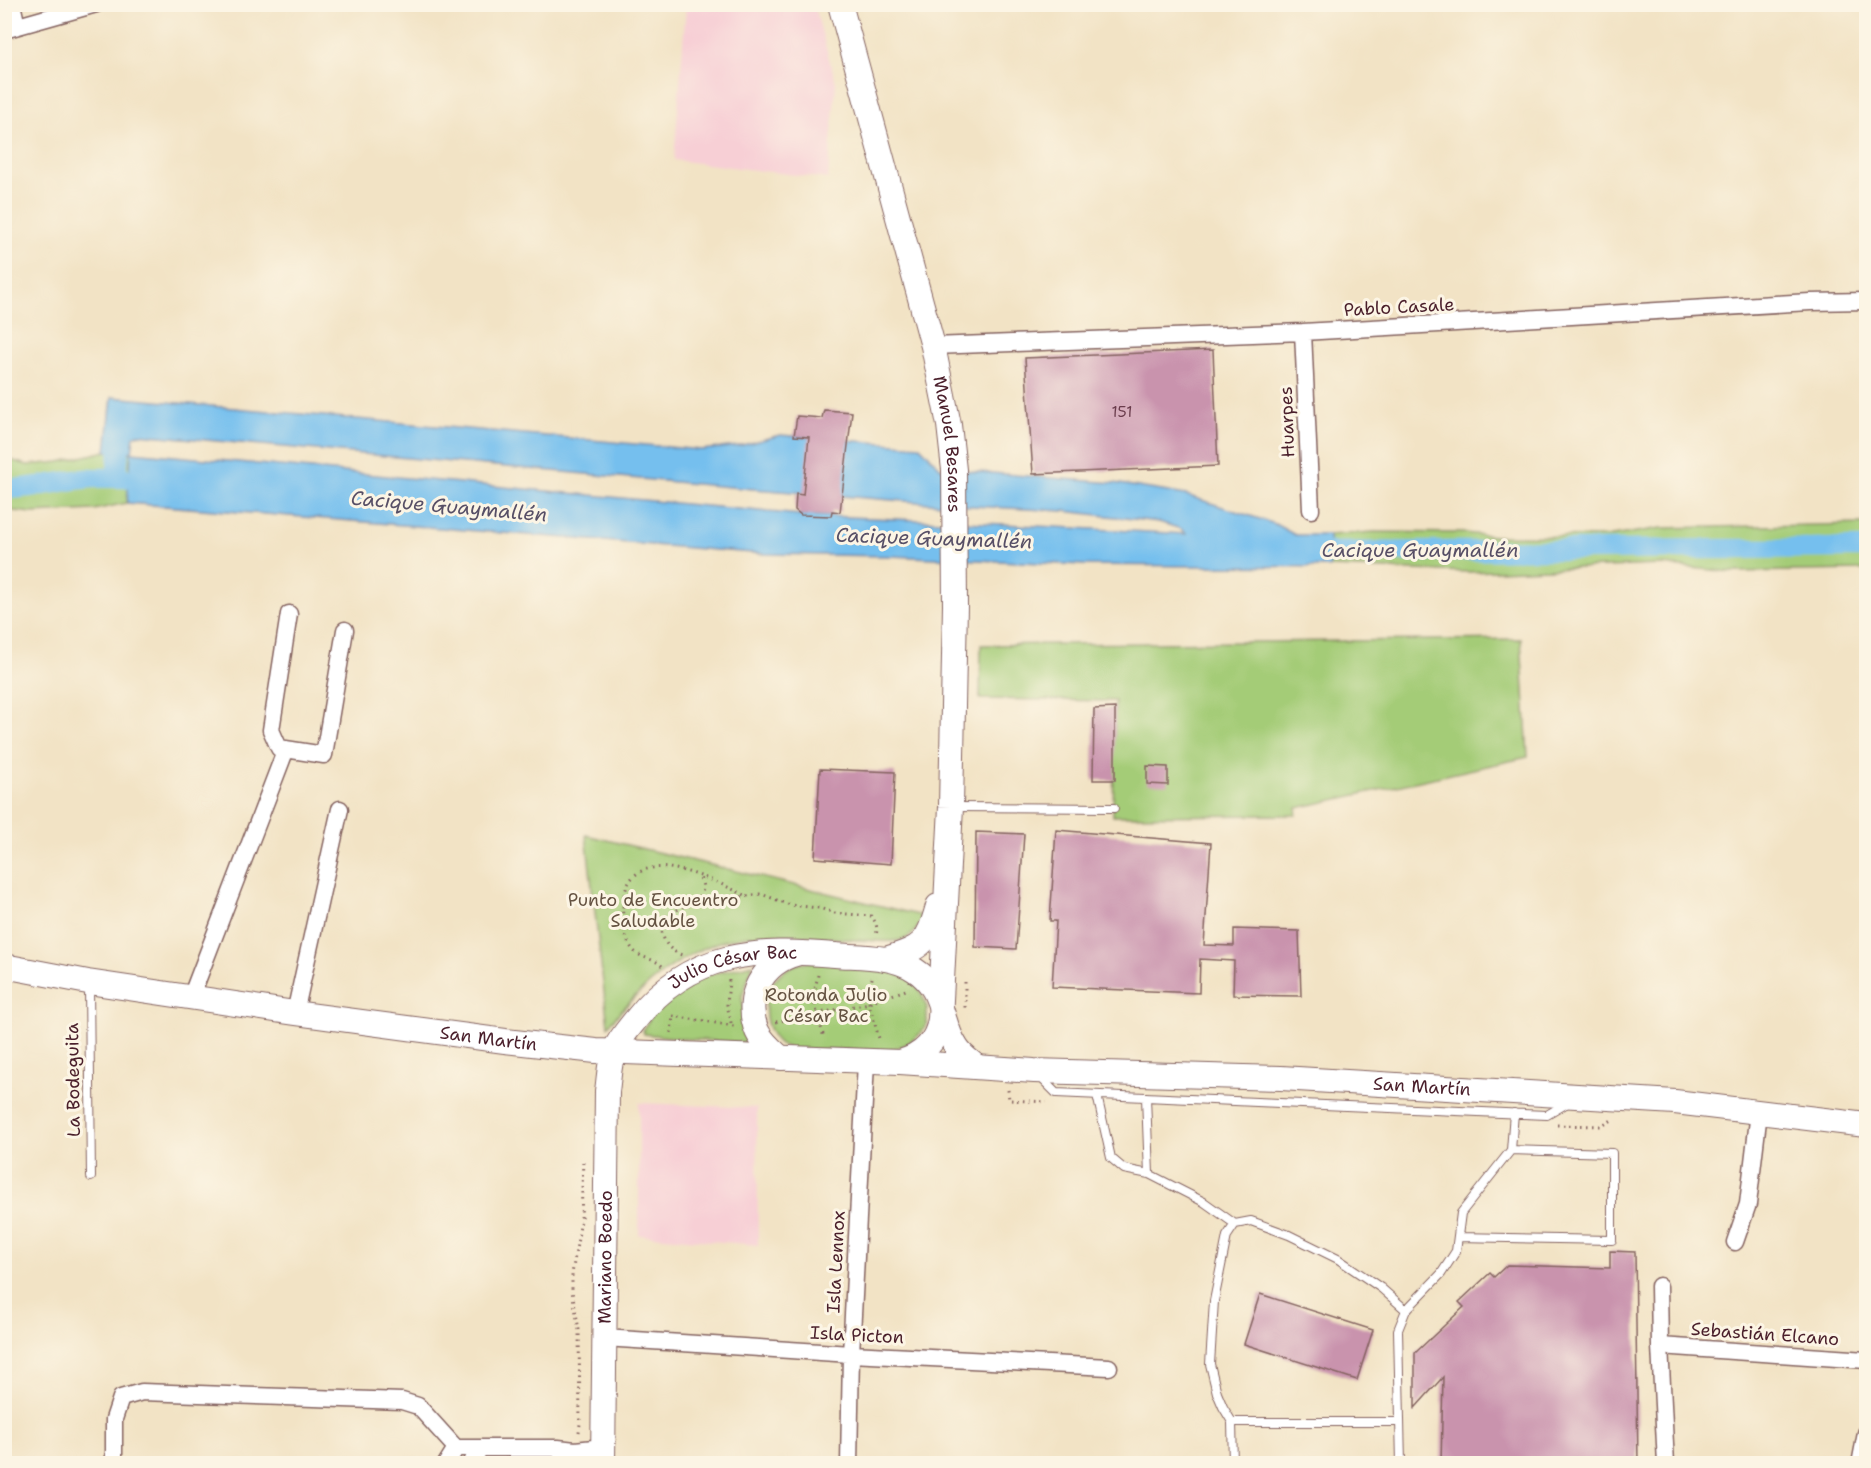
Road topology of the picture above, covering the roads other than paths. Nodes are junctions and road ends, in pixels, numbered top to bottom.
1 (12, 4) edge
2 (96, 4) edge
3 (840, 4) edge
4 (11, 28) edge
5 (1866, 301) edge
6 (1303, 332) junction
7 (933, 346) junction
8 (1311, 510) dead end
9 (289, 614) dead end
10 (345, 630) dead end
11 (286, 749) junction
12 (951, 807) junction
13 (1114, 808) dead end
14 (340, 809) dead end
15 (947, 878) junction
16 (815, 953) junction
17 (878, 953) junction
18 (4, 966) edge
19 (88, 982) junction
20 (191, 997) junction
21 (941, 1006) junction
22 (295, 1013) junction
23 (613, 1052) junction
24 (781, 1058) junction
25 (884, 1062) junction
26 (977, 1066) junction
27 (1034, 1071) junction
28 (1097, 1095) junction
29 (1580, 1095) junction
30 (1146, 1097) junction
31 (1759, 1112) junction
32 (1514, 1113) junction
33 (1866, 1125) edge
34 (1511, 1150) junction
35 (1149, 1174) junction
36 (91, 1176) dead end
37 (1235, 1224) junction
38 (1458, 1238) junction
39 (1735, 1242) dead end
40 (1659, 1286) dead end
41 (1406, 1310) junction
42 (604, 1338) junction
43 (1660, 1346) junction
44 (851, 1354) junction
45 (1866, 1360) edge
46 (1108, 1367) dead end
47 (1232, 1422) junction
48 (1400, 1422) junction
49 (1866, 1433) edge
50 (456, 1448) junction
51 (480, 1448) junction
52 (603, 1455) edge
53 (114, 1464) edge
54 (446, 1464) edge
55 (471, 1464) edge
56 (849, 1464) edge
57 (1233, 1464) edge
58 (1401, 1464) edge
59 (1666, 1464) edge
60 (1860, 1464) edge

1 - 4 street
2 - 4 street
3 - 7 main road, Manuel Besares
5 - 6 street, Pablo Casale
6 - 7 street, Pablo Casale
6 - 8 street, Huarpes
7 - 12 main road, Manuel Besares
9 - 11 street
10 - 11 street
11 - 20 street
12 - 13 lane
12 - 15 main road, Manuel Besares
14 - 22 street
15 - 17 main road, Julio César Bac
15 - 21 main road, Manuel Besares
16 - 17 main road, Julio César Bac
16 - 23 main road, Julio César Bac
16 - 24 main road
17 - 21 main road, Julio César Bac
18 - 19 main road, San Martín
19 - 20 main road, San Martín
19 - 36 lane, La Bodeguita
20 - 22 main road, San Martín
21 - 25 main road
21 - 26 main road
22 - 23 main road, San Martín
23 - 24 main road, San Martín
23 - 42 main road, Mariano Boedo
24 - 25 main road, San Martín
25 - 26 main road, San Martín
25 - 44 street, Isla Lennox
26 - 27 main road, San Martín
27 - 28 lane
27 - 29 main road, San Martín
28 - 30 lane
28 - 35 lane
29 - 31 main road, San Martín
29 - 32 lane
30 - 32 lane
30 - 35 lane
31 - 33 main road, San Martín
31 - 39 street
32 - 34 lane
34 - 38 lane
34 - 38 lane
35 - 37 lane
37 - 41 lane
37 - 47 lane
38 - 41 lane
40 - 43 street
41 - 48 lane
42 - 44 street, Isla Picton
42 - 52 main road, Mariano Boedo
43 - 45 street, Sebastián Elcano
43 - 59 street
44 - 46 street, Isla Picton
44 - 56 street, Isla Lennox
47 - 48 lane
47 - 57 lane
48 - 58 lane
49 - 60 street
50 - 51 street
50 - 53 street
50 - 54 street
51 - 52 street
51 - 55 street

